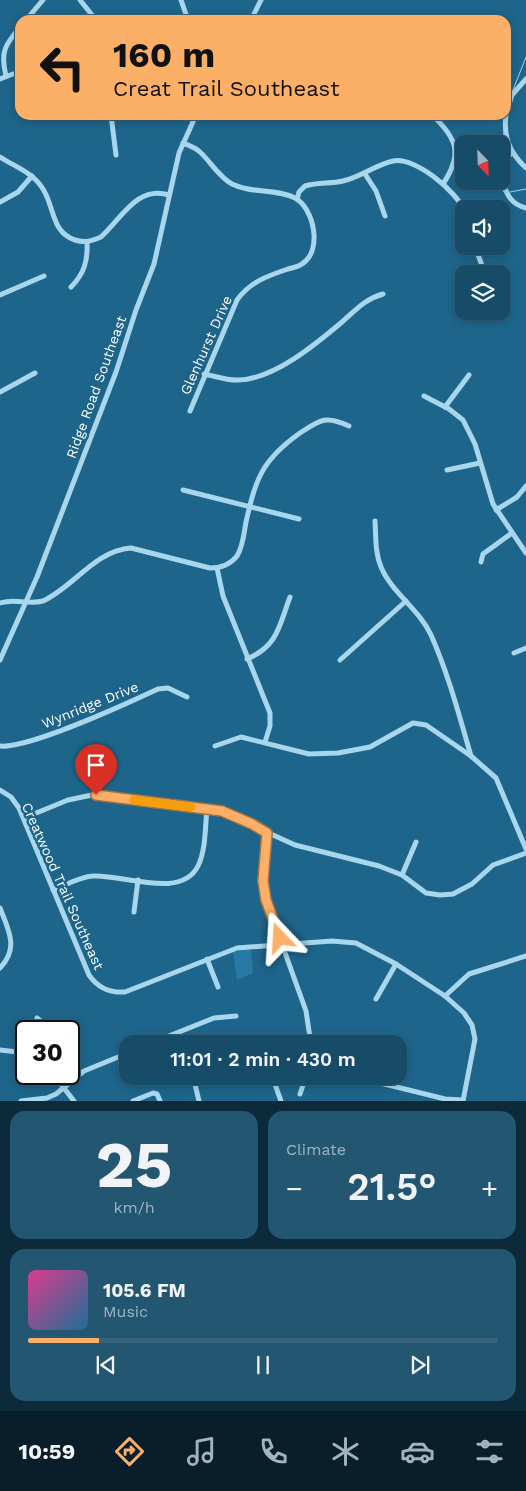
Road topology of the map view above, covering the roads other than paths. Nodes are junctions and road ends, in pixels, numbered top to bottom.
1 (43, 0) edge
2 (80, 0) edge
3 (181, 0) edge
4 (261, 0) edge
5 (30, 15) edge
6 (92, 15) edge
7 (186, 15) edge
8 (254, 15) edge
9 (15, 33) edge
10 (15, 75) edge
11 (6, 76) junction
12 (526, 78) edge
13 (0, 79) edge
14 (511, 98) edge
15 (112, 120) edge
16 (194, 120) edge
17 (437, 120) edge
18 (505, 120) edge
19 (183, 143) junction
20 (512, 153) joint
21 (116, 154) dead end
22 (0, 157) edge
23 (526, 168) edge
24 (365, 174) junction
25 (32, 176) junction
26 (443, 184) junction
27 (507, 190) edge
28 (170, 195) junction
29 (297, 199) junction
30 (459, 200) edge
31 (0, 202) edge
32 (526, 208) edge
33 (386, 216) dead end
34 (87, 242) junction
35 (44, 276) dead end
36 (71, 287) dead end
37 (383, 294) dead end
38 (0, 295) edge
39 (35, 372) dead end
40 (204, 374) junction
41 (469, 375) dead end
42 (0, 392) edge
43 (424, 396) dead end
44 (445, 407) junction
45 (190, 411) dead end
46 (349, 426) dead end
47 (480, 463) junction
48 (447, 470) dead end
49 (526, 486) edge
50 (183, 490) dead end
51 (250, 505) junction
52 (496, 510) junction
53 (299, 518) dead end
54 (375, 521) dead end
55 (512, 533) junction
56 (526, 553) edge
57 (480, 562) dead end
58 (217, 568) junction
59 (290, 598) dead end
60 (406, 601) junction
61 (27, 602) junction
62 (0, 603) edge
63 (526, 648) edge
64 (514, 653) dead end
65 (247, 659) junction
66 (0, 660) edge
67 (340, 660) dead end
68 (186, 697) dead end
69 (265, 742) junction
70 (0, 746) edge
71 (215, 746) dead end
72 (471, 756) junction
73 (0, 790) edge
74 (207, 809) junction
75 (24, 818) junction
76 (267, 833) junction
77 (416, 842) dead end
78 (526, 849) edge
79 (526, 853) edge
80 (402, 876) junction
81 (138, 880) junction
82 (53, 890) junction
83 (0, 908) edge
84 (134, 912) dead end
85 (283, 944) junction
86 (526, 956) edge
87 (207, 959) junction
88 (396, 964) junction
89 (0, 968) edge
90 (218, 987) dead end
91 (445, 996) junction
92 (376, 999) dead end
93 (236, 1016) dead end
94 (37, 1018) dead end
95 (39, 1020) edge
96 (172, 1035) edge
97 (310, 1035) edge
98 (0, 1050) edge
99 (15, 1052) edge
100 (119, 1056) edge
101 (60, 1085) edge
102 (195, 1085) edge
103 (275, 1085) edge
104 (303, 1085) edge
105 (388, 1085) edge
106 (63, 1089) junction
107 (300, 1094) dead end
108 (463, 1100) edge
109 (21, 1101) edge
110 (74, 1101) edge
111 (132, 1101) edge
112 (160, 1101) edge
113 (199, 1101) edge
114 (281, 1101) edge

1 - 5 street
2 - 6 street
3 - 7 street
4 - 8 street
9 - 11 street
10 - 11 street
11 - 13 street
12 - 14 street
15 - 21 street
16 - 19 street, Ridge Road Southeast
17 - 26 street
18 - 20 street
19 - 28 street, Ridge Road Southeast
19 - 29 street
20 - 23 street
22 - 25 street
24 - 26 street
24 - 29 street
24 - 33 street
25 - 31 street
25 - 34 street
26 - 30 street
27 - 32 street
28 - 34 street
28 - 61 street, Ridge Road Southeast
29 - 40 street, Glenhurst Drive
34 - 36 street
35 - 38 street
37 - 40 street
39 - 42 street
40 - 45 street, Glenhurst Drive
41 - 44 street
43 - 44 street
44 - 47 street
46 - 51 street
47 - 48 street
47 - 52 street
49 - 52 street
50 - 51 street
51 - 53 street
51 - 58 street
52 - 55 street
54 - 60 street
55 - 56 street
55 - 57 street
58 - 61 street
58 - 65 street
59 - 65 street
60 - 67 street
60 - 72 street
61 - 62 street
61 - 66 street, Ridge Road Southeast
63 - 64 street
65 - 69 street
68 - 70 street, Wynridge Drive
69 - 71 street
69 - 72 street
72 - 78 street
73 - 75 street, Creatwood Trail Southeast
74 - 75 street
74 - 76 street
74 - 81 street
75 - 82 street, Creatwood Trail Southeast
76 - 80 street
76 - 85 street
77 - 80 street
79 - 80 street
81 - 82 street
81 - 84 street
82 - 87 street, Creatwood Trail Southeast
83 - 89 street
85 - 87 street, Creatwood Trail Southeast
85 - 88 street, Creatwood Trail Southeast
85 - 97 street
86 - 91 street
87 - 90 street
88 - 91 street, Creatwood Trail Southeast
88 - 92 street
91 - 108 street, Creatwood Trail Southeast
93 - 96 street
94 - 95 street
98 - 99 street
100 - 106 street
101 - 106 street
102 - 113 street
103 - 114 street
104 - 107 street
105 - 108 street
106 - 109 street
106 - 110 street
111 - 112 street

